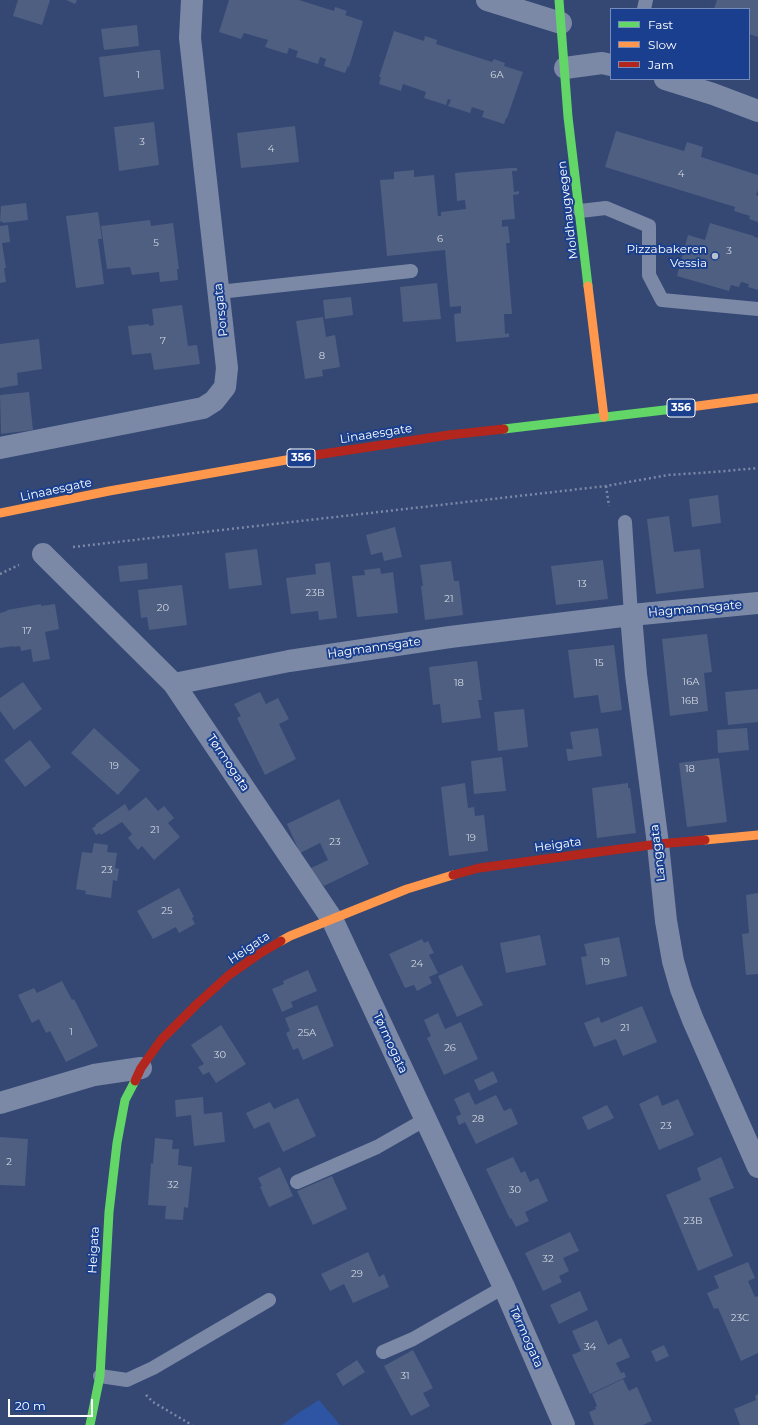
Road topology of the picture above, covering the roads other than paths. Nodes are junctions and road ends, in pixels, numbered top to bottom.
1 (192, 0) edge
2 (487, 0) edge
3 (559, 0) edge
4 (561, 23) junction
5 (610, 65) edge
6 (565, 68) junction
7 (668, 80) edge
8 (758, 111) edge
9 (580, 211) junction
10 (411, 271) dead end
11 (219, 292) junction
12 (758, 309) edge
13 (758, 398) edge
14 (604, 417) junction
15 (1, 447) edge
16 (0, 514) edge
17 (625, 522) dead end
18 (43, 554) road end
19 (758, 603) edge
20 (631, 615) junction
21 (174, 684) junction
22 (758, 835) edge
23 (658, 844) junction
24 (332, 919) junction
25 (141, 1068) junction
26 (0, 1103) edge
27 (426, 1120) junction
28 (758, 1167) edge
29 (297, 1182) dead end
30 (504, 1287) junction
31 (269, 1300) dead end
32 (383, 1352) dead end
33 (100, 1376) junction
34 (90, 1425) edge
35 (564, 1425) edge

1 - 11 street, Porsgata
2 - 4 street
3 - 4 street, Moldhaugvegen
4 - 6 street, Moldhaugvegen
5 - 6 street
6 - 9 street, Moldhaugvegen
7 - 8 street
9 - 12 lane
9 - 14 street, Moldhaugvegen
10 - 11 lane
11 - 15 street, Porsgata
13 - 14 street, Linaaesgate / 356
14 - 16 street, Linaaesgate / 356
17 - 20 lane, Langgata
18 - 21 street
19 - 20 street, Hagmannsgate
20 - 21 street, Hagmannsgate
20 - 23 street, Langgata
21 - 24 street, Tørmogata
22 - 23 street, Heigata
23 - 24 street, Heigata
23 - 28 street, Langgata
24 - 25 street, Heigata
24 - 27 street, Tørmogata
25 - 26 street
25 - 33 street, Heigata
27 - 29 lane
27 - 30 street, Tørmogata
30 - 32 lane
30 - 35 street, Tørmogata
31 - 33 lane
33 - 34 street, Heigata

